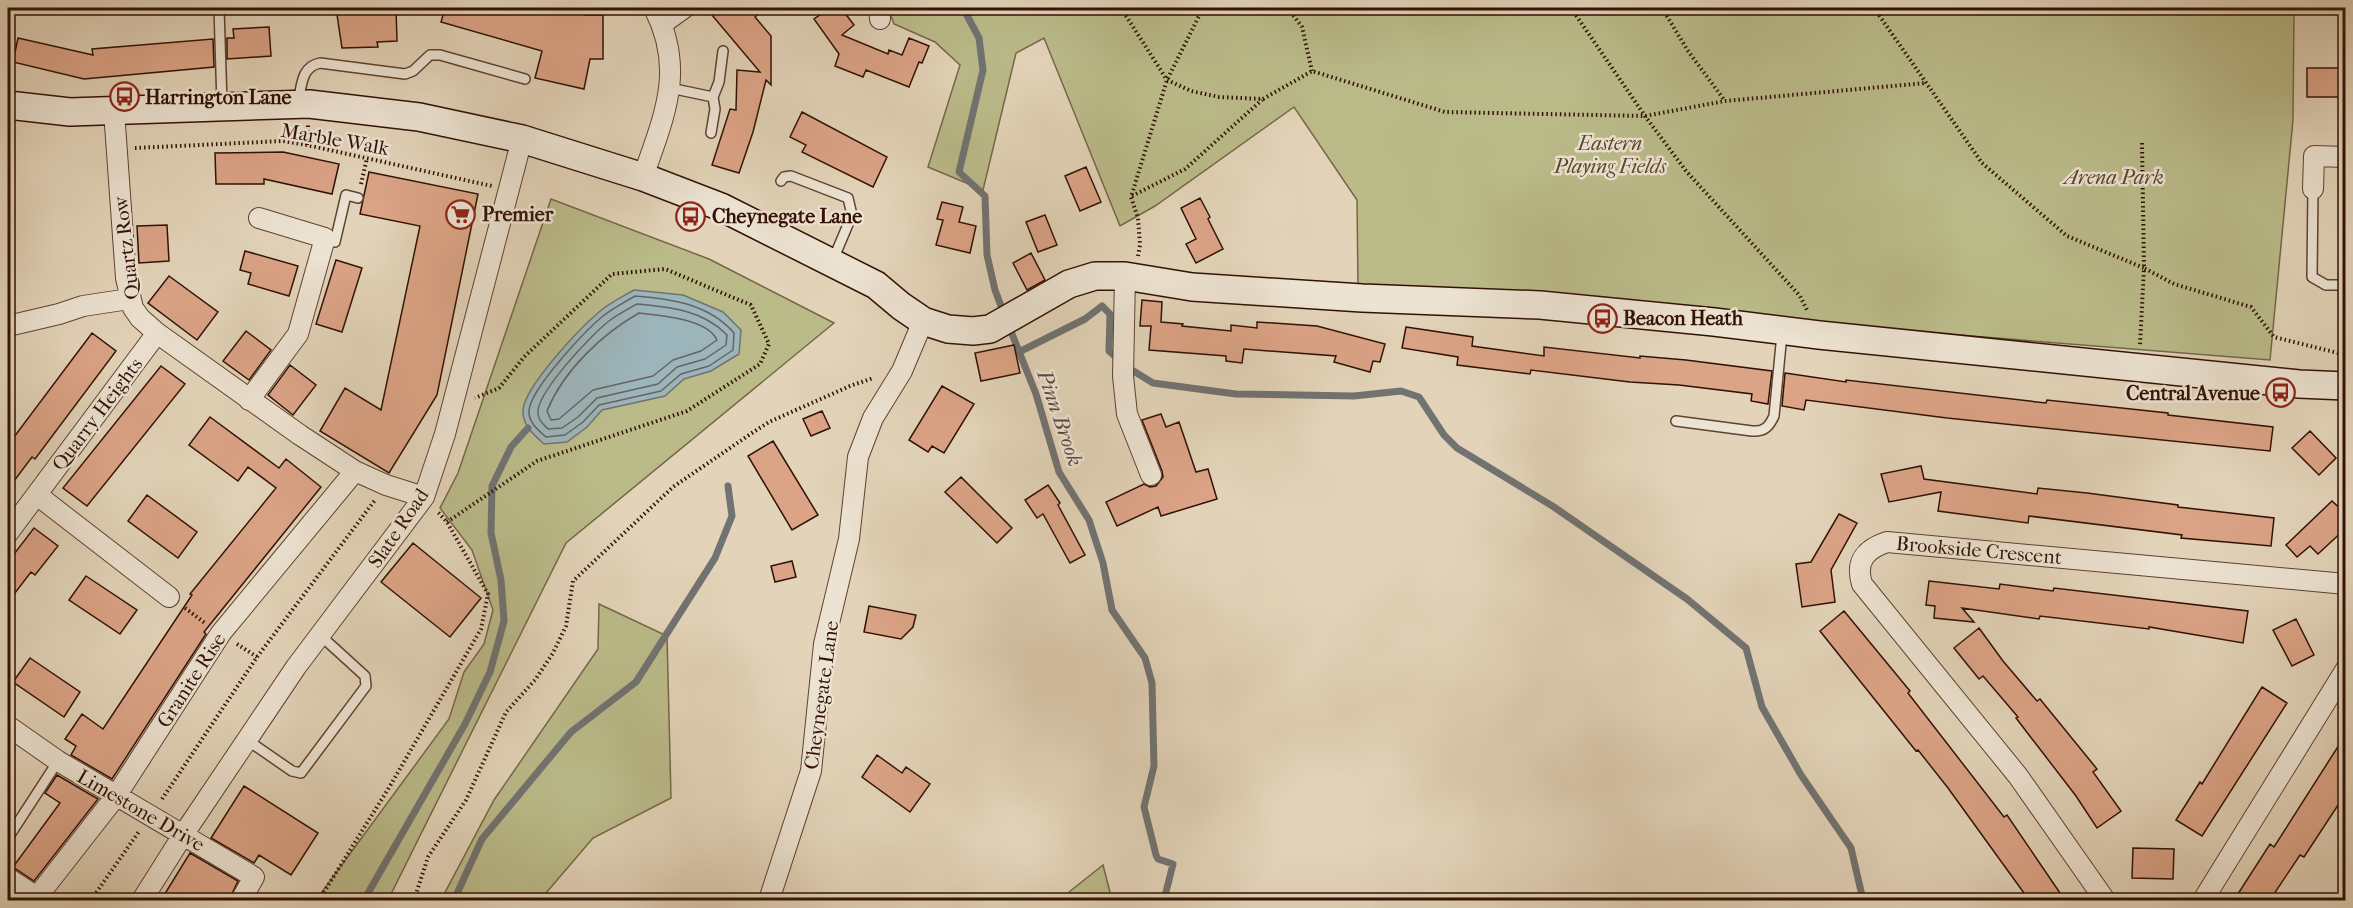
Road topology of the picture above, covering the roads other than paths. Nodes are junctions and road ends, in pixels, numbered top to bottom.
1 (219, 8) edge
2 (684, 8) edge
3 (658, 16) edge
4 (723, 51) dead end
5 (525, 79) dead end
6 (670, 88) junction
7 (713, 97) junction
8 (297, 103) junction
9 (8, 105) edge
10 (222, 105) junction
11 (114, 111) junction
12 (711, 133) dead end
13 (522, 139) junction
14 (2346, 157) edge
15 (643, 177) junction
16 (781, 181) dead end
17 (2313, 189) joint
18 (358, 198) road end
19 (259, 218) dead end
20 (325, 238) junction
21 (832, 262) junction
22 (1130, 276) junction
23 (2346, 285) edge
24 (129, 298) junction
25 (923, 321) junction
26 (8, 326) edge
27 (1783, 331) junction
28 (157, 333) junction
29 (2346, 386) edge
30 (249, 400) junction
31 (1676, 421) dead end
32 (355, 471) junction
33 (1151, 475) dead end
34 (37, 495) junction
35 (424, 497) junction
36 (8, 533) edge
37 (2346, 584) edge
38 (169, 597) road end
39 (320, 635) junction
40 (2346, 669) edge
41 (8, 726) edge
42 (247, 740) junction
43 (58, 761) junction
44 (116, 796) junction
45 (183, 835) junction
46 (8, 838) edge
47 (8, 878) edge
48 (38, 899) edge
49 (142, 900) edge
50 (241, 900) edge
51 (769, 900) edge
52 (2105, 900) edge
53 (2203, 900) edge

1 - 10 lane
2 - 3 street
3 - 6 street
4 - 7 lane
5 - 8 lane
6 - 7 lane
6 - 15 street
7 - 12 lane
8 - 10 street
8 - 13 street
9 - 11 street
10 - 11 street
11 - 24 street, Quartz Row
13 - 15 street
13 - 35 street, Slate Road
14 - 17 street
15 - 21 street
16 - 21 lane
17 - 23 lane
18 - 20 lane
19 - 20 street
20 - 30 street
21 - 25 street
22 - 25 street
22 - 27 street
22 - 33 street
24 - 26 street
24 - 28 street, Quartz Row
25 - 51 street, Cheynegate Lane
27 - 29 street
27 - 31 lane
28 - 30 street, Quartz Row
28 - 34 street, Quarry Heights
30 - 32 street, Quartz Row
32 - 35 street, Quartz Row
32 - 44 street, Granite Rise
34 - 36 street, Quarry Heights
34 - 38 street
35 - 39 street, Slate Road
37 - 52 street, Brookside Crescent
39 - 42 street, Slate Road
39 - 42 lane
40 - 53 street
41 - 43 street, Limestone Drive
42 - 45 street, Slate Road
43 - 44 street, Limestone Drive
43 - 46 lane
44 - 45 street, Limestone Drive
44 - 48 street, Granite Rise
45 - 49 street, Slate Road
45 - 50 street, Limestone Drive
47 - 48 street

